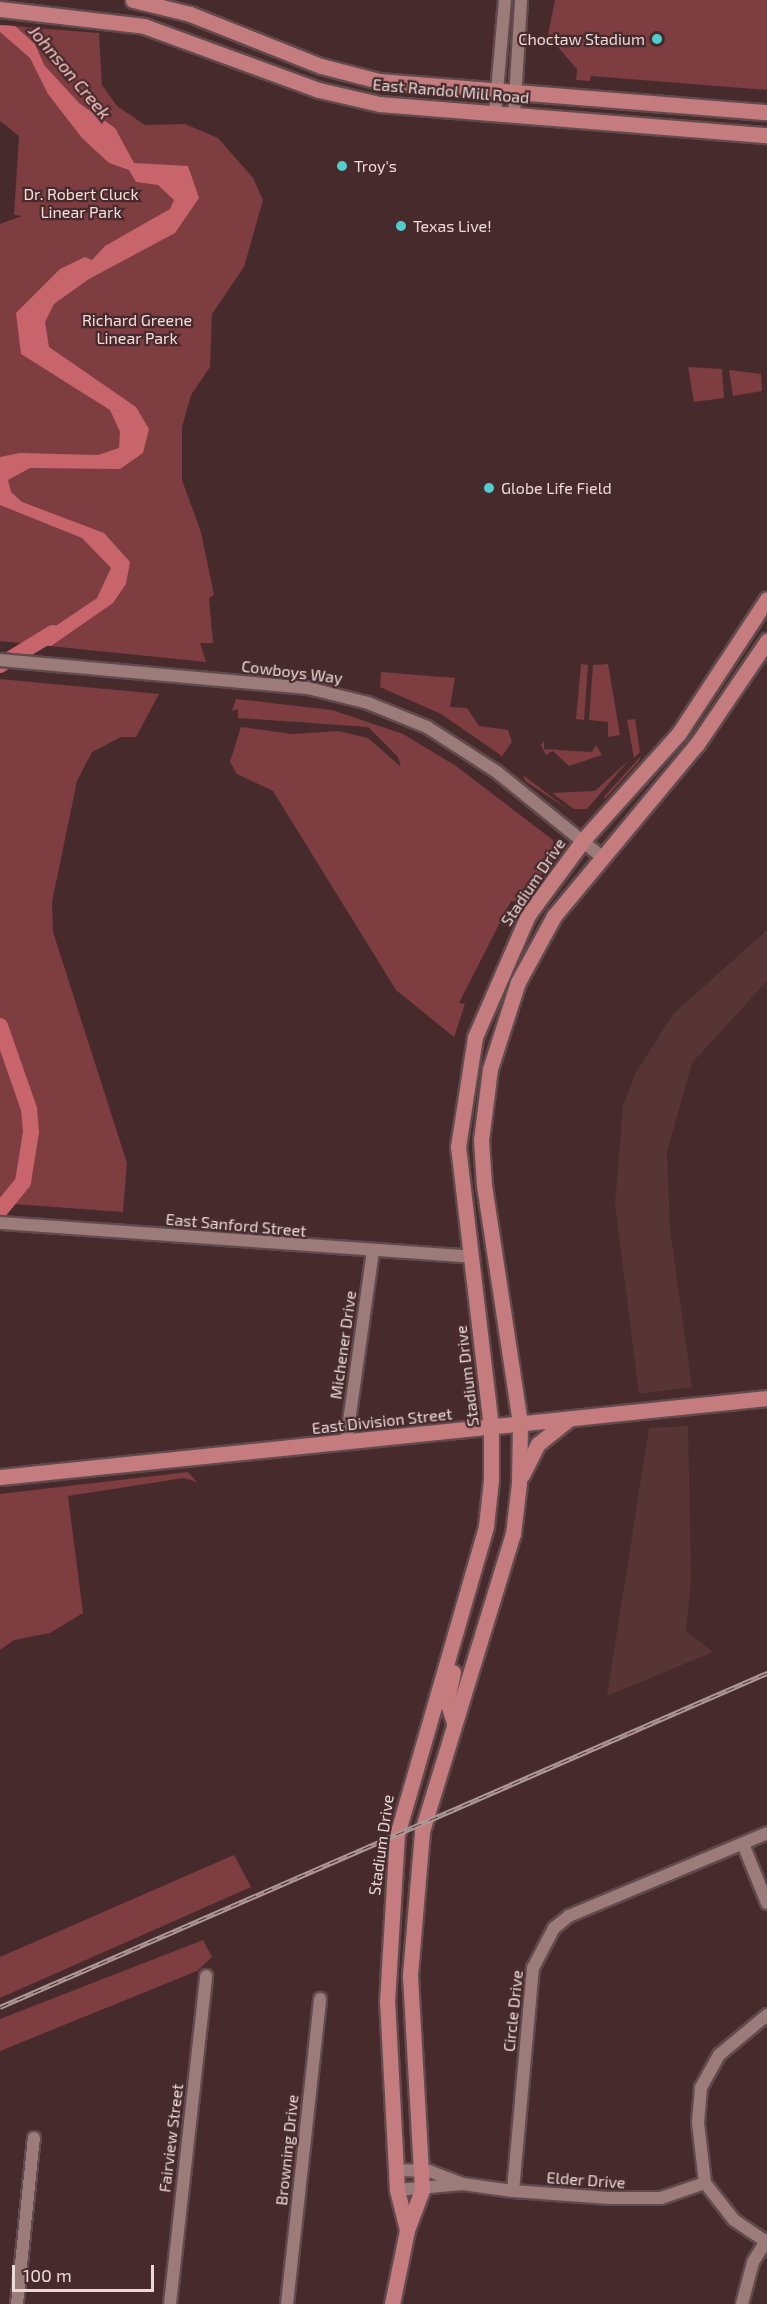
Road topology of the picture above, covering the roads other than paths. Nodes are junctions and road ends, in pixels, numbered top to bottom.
1 (133, 0) edge
2 (505, 0) edge
3 (521, 0) edge
4 (0, 9) edge
5 (497, 92) junction
6 (515, 93) junction
7 (767, 112) edge
8 (495, 114) junction
9 (514, 115) junction
10 (767, 135) edge
11 (767, 599) edge
12 (767, 641) edge
13 (0, 660) edge
14 (584, 839) junction
15 (603, 858) junction
16 (470, 1063) junction
17 (490, 1069) junction
18 (0, 1223) edge
19 (373, 1252) junction
20 (470, 1257) junction
21 (767, 1398) edge
22 (571, 1418) junction
23 (520, 1423) junction
24 (491, 1427) junction
25 (346, 1443) junction
26 (0, 1477) edge
27 (519, 1483) junction
28 (458, 1627) junction
29 (454, 1723) junction
30 (767, 1833) edge
31 (743, 1844) junction
32 (767, 1903) edge
33 (388, 1952) junction
34 (206, 1976) dead end
35 (320, 1999) dead end
36 (767, 2015) edge
37 (413, 2048) junction
38 (34, 2138) dead end
39 (397, 2170) junction
40 (422, 2170) junction
41 (705, 2183) junction
42 (463, 2184) junction
43 (397, 2190) junction
44 (422, 2190) junction
45 (513, 2191) junction
46 (407, 2230) junction
47 (766, 2242) edge
48 (17, 2304) edge
49 (170, 2304) edge
50 (287, 2304) edge
51 (392, 2304) edge
52 (742, 2304) edge

1 - 5 main road, East Randol Mill Road
2 - 5 street
3 - 6 street
4 - 8 main road, East Randol Mill Road
5 - 6 main road, East Randol Mill Road
5 - 8 street
6 - 7 main road, East Randol Mill Road
6 - 9 street
8 - 9 main road, East Randol Mill Road
9 - 10 main road, East Randol Mill Road
11 - 14 main road, Stadium Drive
12 - 15 main road, Stadium Drive
13 - 14 street, Cowboys Way
14 - 15 street, Cowboys Way
14 - 16 main road, Stadium Drive
15 - 17 main road, Stadium Drive
16 - 17 main road
16 - 20 main road, Stadium Drive
17 - 23 main road, Stadium Drive
18 - 19 street, East Sanford Street
19 - 20 street, East Sanford Street
19 - 25 street, Michener Drive
20 - 24 main road, Stadium Drive
21 - 22 main road, East Division Street
22 - 23 main road, East Division Street
22 - 27 main road
23 - 24 main road, East Division Street
23 - 27 main road, Stadium Drive
24 - 25 main road, East Division Street
24 - 28 main road, Stadium Drive
25 - 26 main road, East Division Street
27 - 29 main road, Stadium Drive
28 - 29 main road
28 - 33 main road, Stadium Drive
29 - 37 main road, Stadium Drive
30 - 31 street, Circle Drive
31 - 32 street
31 - 45 street, Circle Drive
33 - 37 main road
33 - 39 main road, Stadium Drive
34 - 49 street, Fairview Street
35 - 50 street, Browning Drive
36 - 41 street
37 - 40 main road, Stadium Drive
38 - 48 street
39 - 40 street, Elder Drive
39 - 43 main road, Stadium Drive
40 - 42 street, Elder Drive
40 - 44 main road, Stadium Drive
41 - 45 street, Elder Drive
41 - 47 street
42 - 44 street, Elder Drive
42 - 45 street, Elder Drive
43 - 44 street, Elder Drive
43 - 46 main road, Stadium Drive
44 - 46 main road, Stadium Drive
46 - 51 main road, Stadium Drive
47 - 52 street

